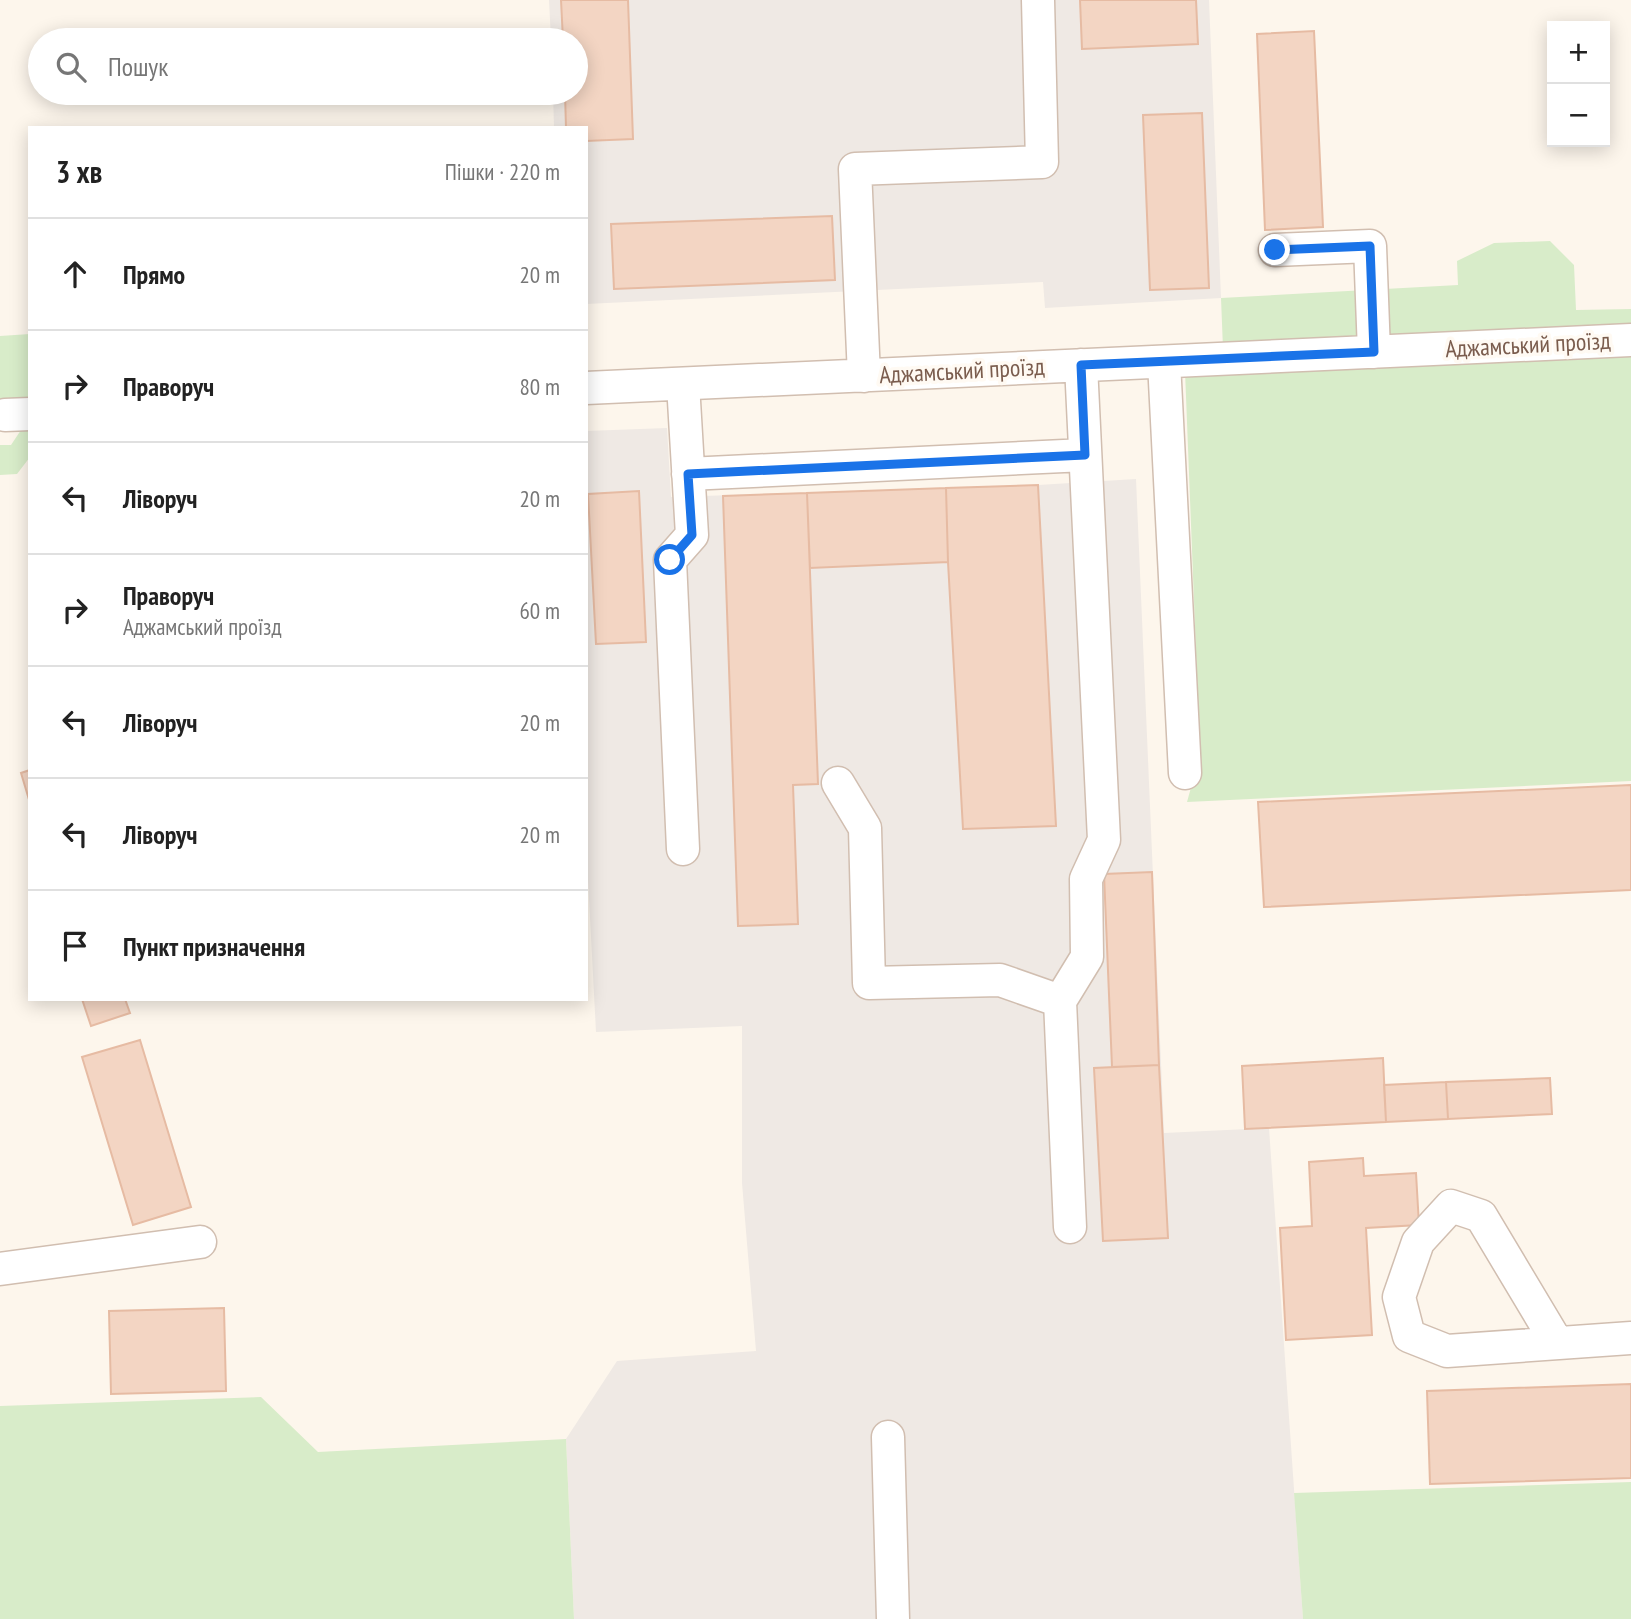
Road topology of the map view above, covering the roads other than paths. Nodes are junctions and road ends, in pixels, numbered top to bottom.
1 (1038, 0) edge
2 (1275, 250) dead end
3 (1631, 340) edge
4 (1374, 352) junction
5 (1164, 362) junction
6 (1081, 365) junction
7 (864, 376) junction
8 (683, 384) junction
9 (588, 388) edge
10 (1085, 455) junction
11 (688, 474) junction
12 (1185, 772) dead end
13 (838, 783) dead end
14 (684, 849) dead end
15 (1060, 1002) junction
16 (1070, 1227) dead end
17 (200, 1242) dead end
18 (0, 1269) edge
19 (1631, 1338) edge
20 (1557, 1343) junction
21 (888, 1437) dead end
22 (893, 1619) edge

1 - 7 street
2 - 4 street
3 - 4 street, Аджамський проїзд
4 - 5 street, Аджамський проїзд
5 - 6 street, Аджамський проїзд
5 - 12 street
6 - 7 street, Аджамський проїзд
6 - 10 street
7 - 8 street, Аджамський проїзд
8 - 9 street, Аджамський проїзд
8 - 11 street
10 - 11 street
10 - 15 street
11 - 14 street
13 - 15 street
15 - 16 street
17 - 18 street
19 - 20 street
20 - 20 street
21 - 22 street

